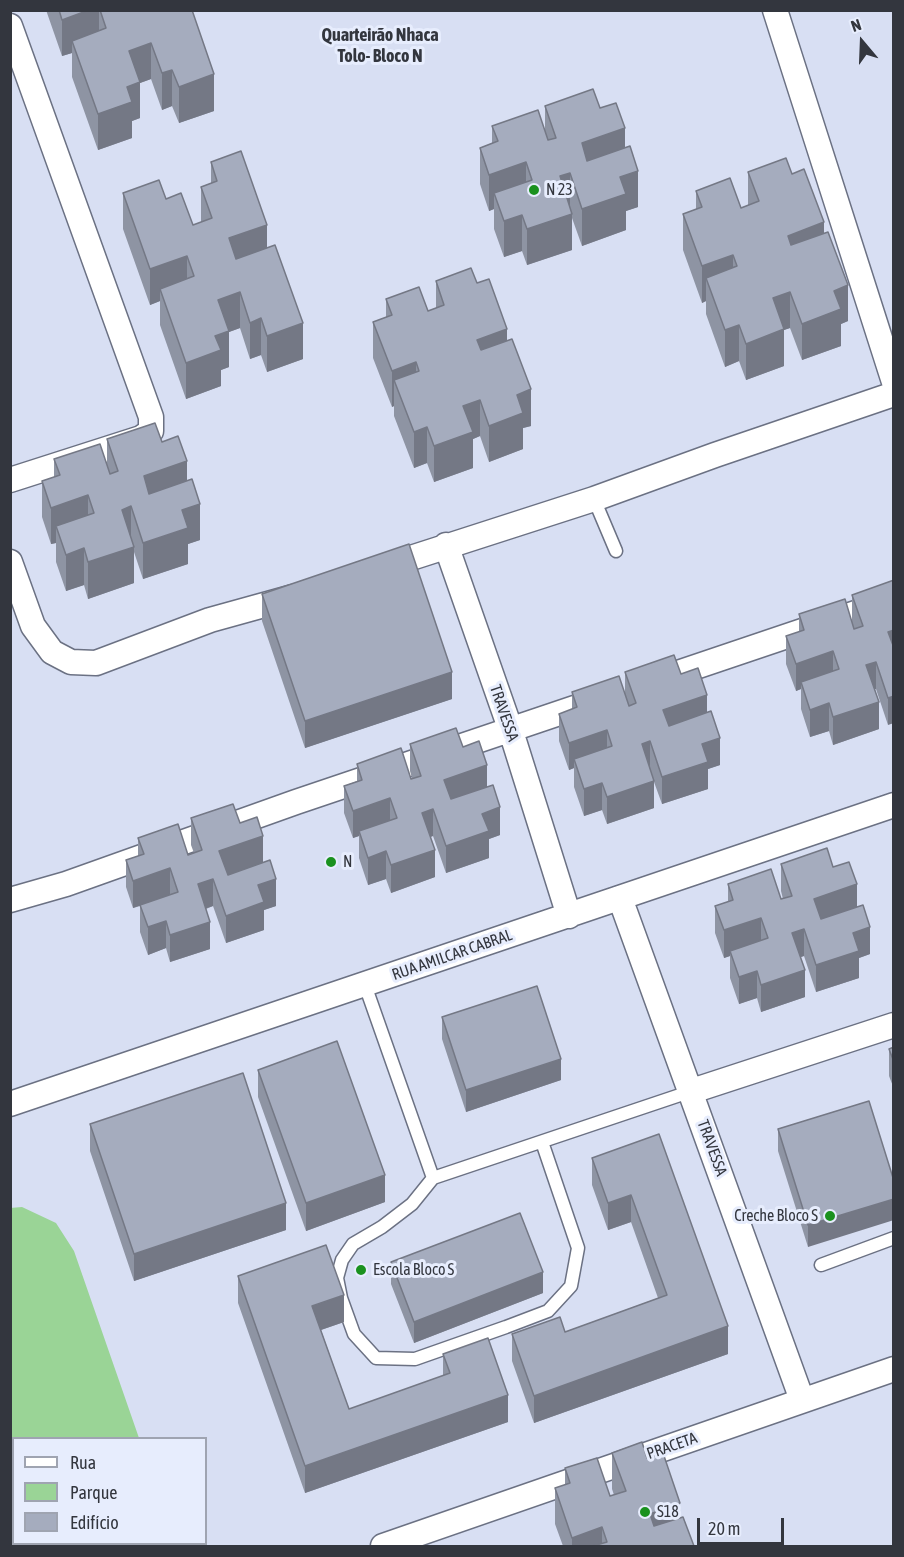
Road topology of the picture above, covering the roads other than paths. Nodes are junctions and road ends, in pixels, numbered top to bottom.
1 (775, 10) edge
2 (10, 26) edge
3 (894, 382) edge
4 (894, 394) edge
5 (10, 480) edge
6 (594, 499) junction
7 (446, 546) junction
8 (616, 551) dead end
9 (10, 562) edge
10 (358, 575) edge
11 (317, 589) edge
12 (894, 600) edge
13 (510, 728) junction
14 (894, 805) edge
15 (620, 898) junction
16 (10, 900) edge
17 (569, 916) junction
18 (365, 985) junction
19 (894, 1025) edge
20 (692, 1091) junction
21 (10, 1104) edge
22 (542, 1142) junction
23 (433, 1178) junction
24 (894, 1238) edge
25 (821, 1266) dead end
26 (894, 1370) edge
27 (802, 1400) junction
28 (383, 1546) edge

1 - 3 street
2 - 5 street
4 - 6 street
6 - 7 street
6 - 8 lane
7 - 10 street
7 - 13 street, TRAVESSA
9 - 11 street
12 - 13 street
13 - 16 street
13 - 17 street, TRAVESSA
14 - 15 street, RUA AMILCAR CABRAL
15 - 17 street, RUA AMILCAR CABRAL
15 - 20 street, TRAVESSA
17 - 18 street, RUA AMILCAR CABRAL
18 - 21 street, RUA AMILCAR CABRAL
18 - 23 lane
19 - 20 street
20 - 22 lane
20 - 27 street, TRAVESSA
22 - 23 lane
22 - 23 lane
24 - 25 lane
26 - 27 street, PRACETA
27 - 28 street, PRACETA

